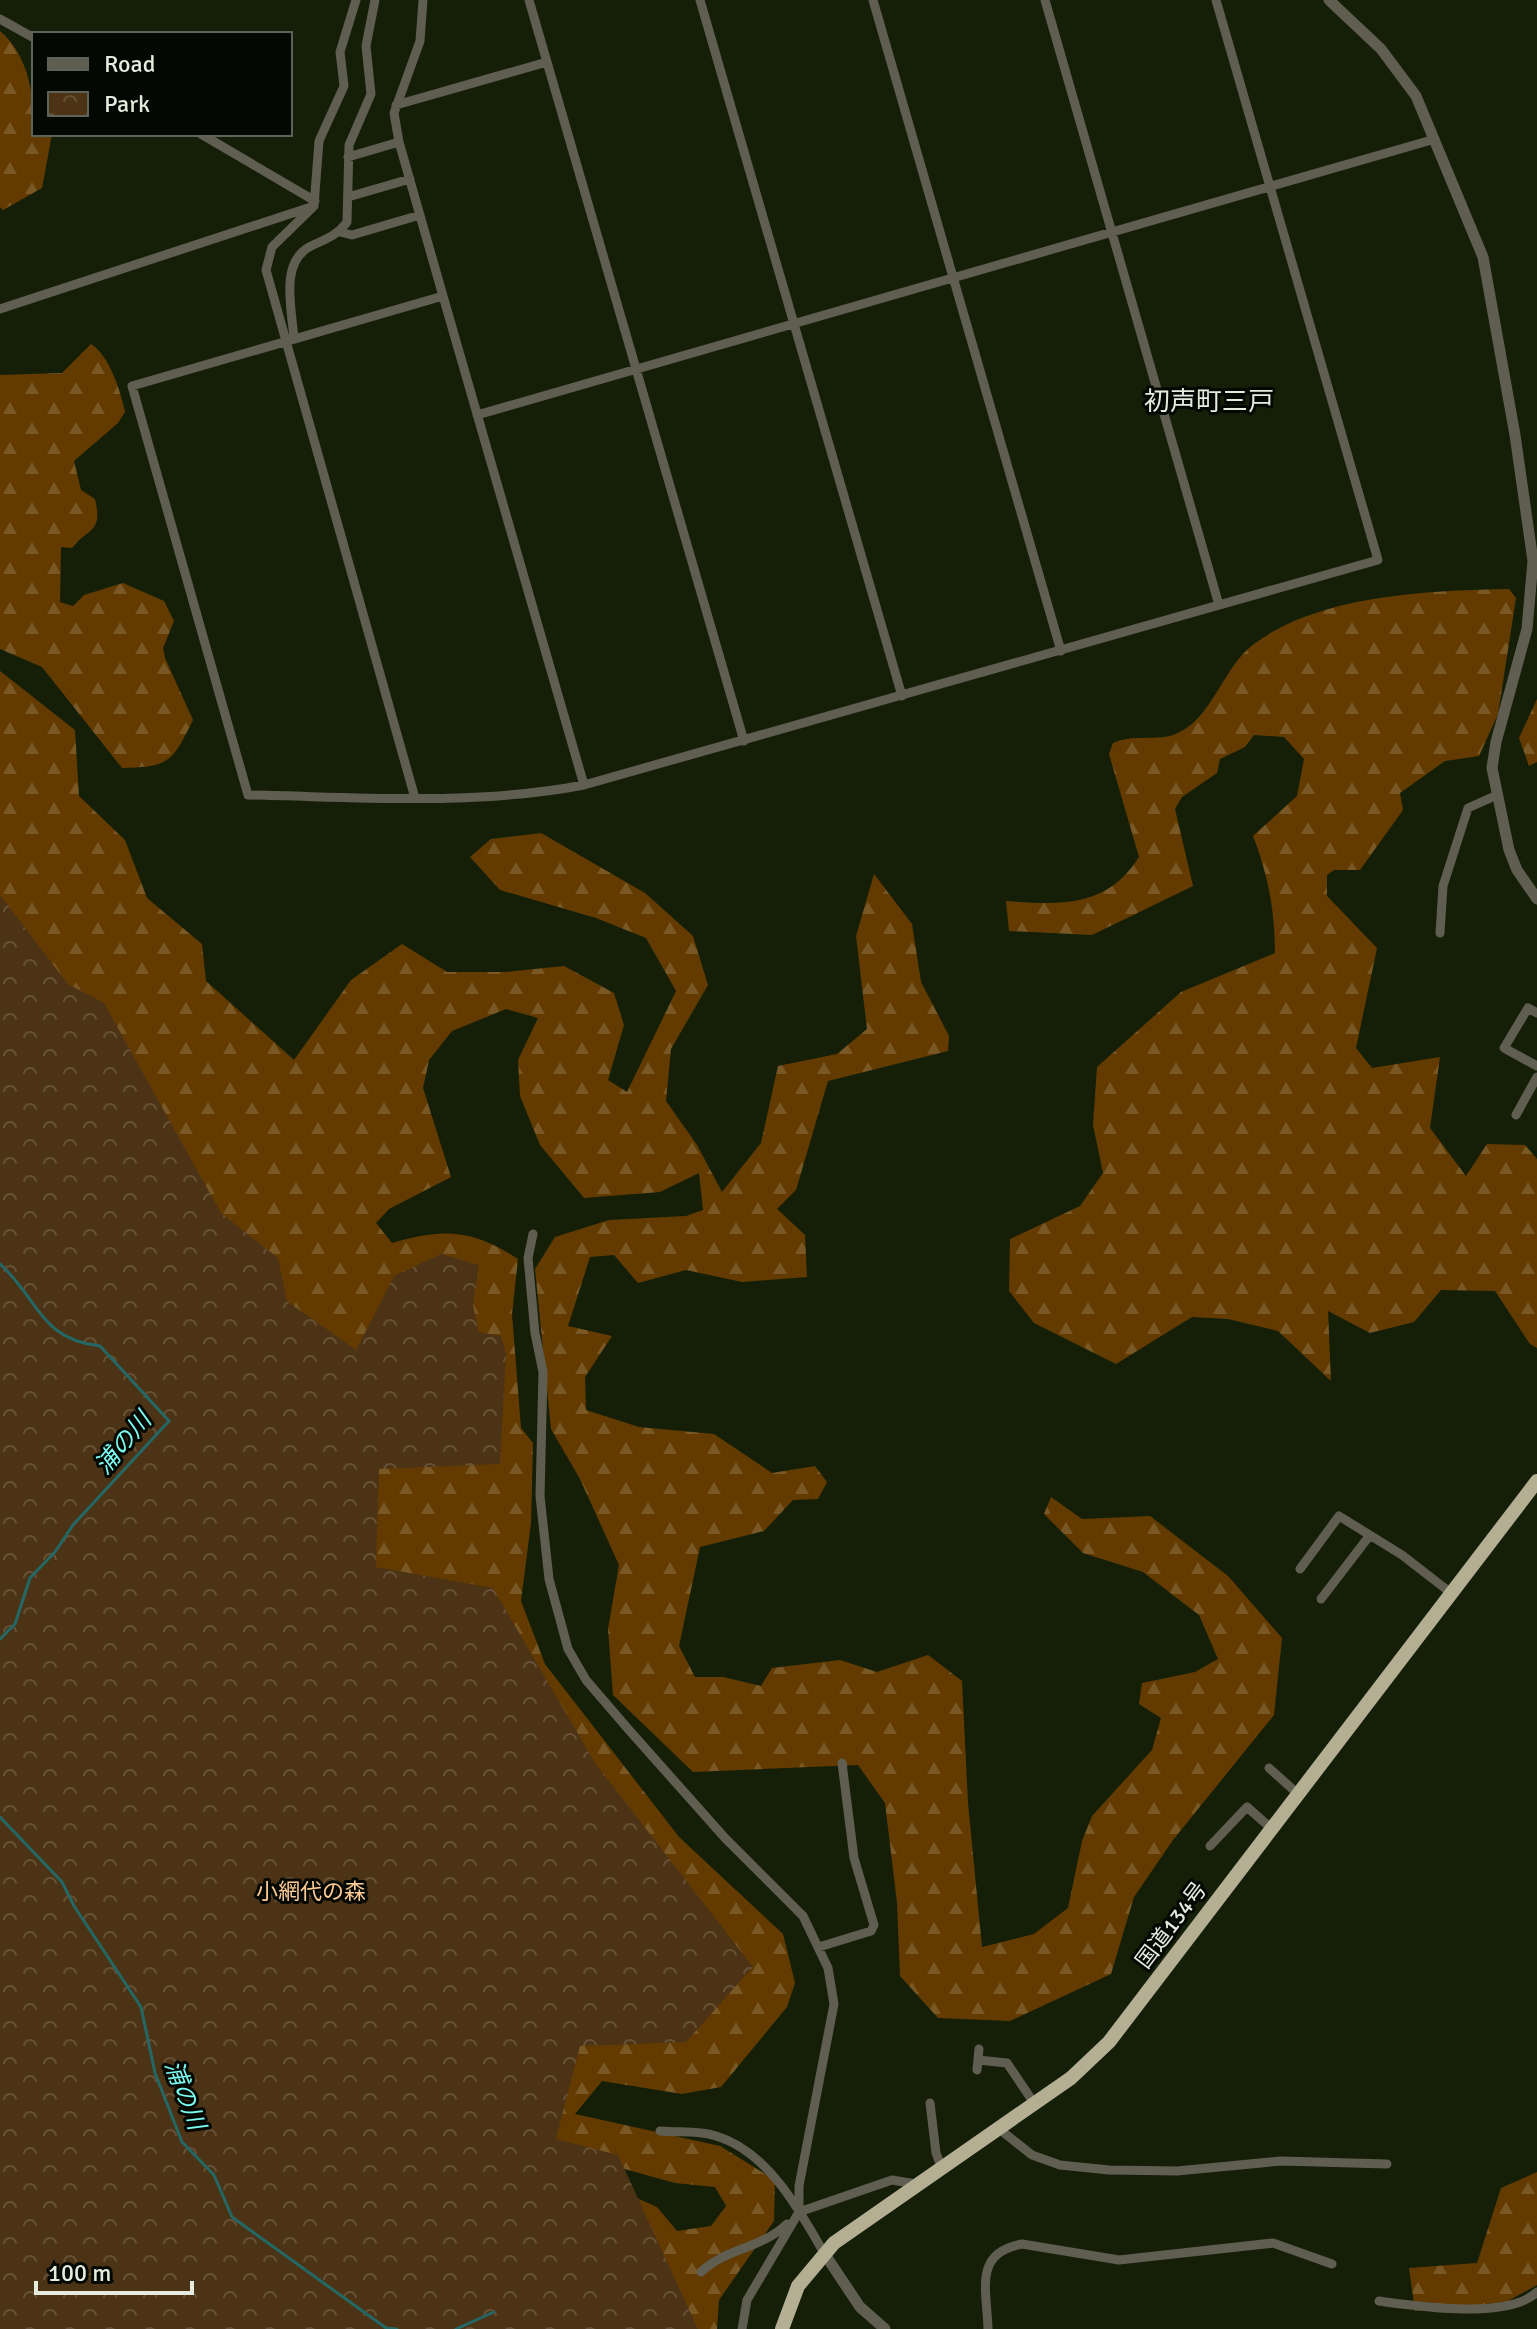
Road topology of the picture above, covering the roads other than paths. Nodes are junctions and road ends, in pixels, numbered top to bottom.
1 (356, 0) edge
2 (375, 0) edge
3 (423, 0) edge
4 (529, 0) edge
5 (700, 0) edge
6 (873, 0) edge
7 (1045, 0) edge
8 (1216, 0) edge
9 (1329, 0) edge
10 (0, 19) edge
11 (32, 37) edge
12 (547, 62) junction
13 (396, 105) junction
14 (204, 136) edge
15 (1435, 139) junction
16 (399, 142) junction
17 (348, 157) junction
18 (410, 179) junction
19 (1270, 186) junction
20 (348, 197) junction
21 (315, 203) junction
22 (420, 215) junction
23 (340, 232) junction
24 (1111, 232) junction
25 (953, 278) junction
26 (443, 296) junction
27 (0, 309) edge
28 (794, 324) junction
29 (289, 340) junction
30 (636, 369) junction
31 (477, 415) junction
32 (1219, 605) junction
33 (1061, 651) junction
34 (902, 696) junction
35 (744, 741) junction
36 (584, 785) junction
37 (1495, 796) junction
38 (415, 798) junction
39 (1537, 899) edge
40 (1440, 933) dead end
41 (1537, 1013) edge
42 (1537, 1066) edge
43 (1537, 1077) edge
44 (1516, 1115) dead end
45 (533, 1234) dead end
46 (1537, 1481) edge
47 (1370, 1535) junction
48 (1300, 1569) dead end
49 (1451, 1593) junction
50 (1321, 1599) dead end
51 (842, 1763) dead end
52 (1269, 1768) dead end
53 (1298, 1794) junction
54 (1272, 1829) junction
55 (1210, 1846) dead end
56 (819, 1947) junction
57 (978, 2059) dead end
58 (930, 2103) dead end
59 (1034, 2103) junction
60 (998, 2128) junction
61 (660, 2131) dead end
62 (1387, 2164) dead end
63 (941, 2166) junction
64 (916, 2184) junction
65 (796, 2215) junction
66 (824, 2253) junction
67 (1332, 2264) dead end
68 (701, 2272) dead end
69 (1537, 2292) edge
70 (1379, 2301) dead end
71 (742, 2329) edge
72 (782, 2329) edge
73 (885, 2329) edge
74 (988, 2329) edge

1 - 21 street
2 - 17 street
3 - 13 street
4 - 12 street
5 - 28 street
6 - 25 street
7 - 24 street
8 - 19 street
9 - 15 street
10 - 11 street
12 - 13 street
12 - 30 street
13 - 16 street
14 - 21 street
15 - 19 street
15 - 37 street
16 - 17 street
16 - 18 street
17 - 20 street
18 - 20 street
18 - 22 street
19 - 24 street
19 - 32 street
20 - 23 street
21 - 27 street
21 - 29 street
22 - 23 street
22 - 26 street
23 - 29 street
24 - 25 street
24 - 32 street
25 - 28 street
25 - 33 street
26 - 29 street
26 - 31 street
28 - 30 street
28 - 34 street
29 - 38 street
29 - 38 street
30 - 31 street
30 - 35 street
31 - 36 street
32 - 33 street
33 - 34 street
34 - 35 street
35 - 36 street
36 - 38 street
37 - 39 street
37 - 40 street
41 - 42 street
43 - 44 street
45 - 56 street
46 - 49 highway, 国道134号
47 - 48 street
47 - 49 street
47 - 50 street
49 - 53 highway, 国道134号
51 - 56 street
52 - 53 street
53 - 54 highway, 国道134号
54 - 55 street
54 - 59 highway, 国道134号
56 - 65 street
57 - 59 street
58 - 63 street
59 - 60 highway, 国道134号
60 - 62 street
60 - 63 highway, 国道134号
61 - 65 street
63 - 64 highway, 国道134号
64 - 65 street
64 - 66 highway, 国道134号
65 - 66 street
65 - 68 street
65 - 71 street
66 - 72 highway, 国道134号
66 - 73 street
67 - 74 street
69 - 70 street

